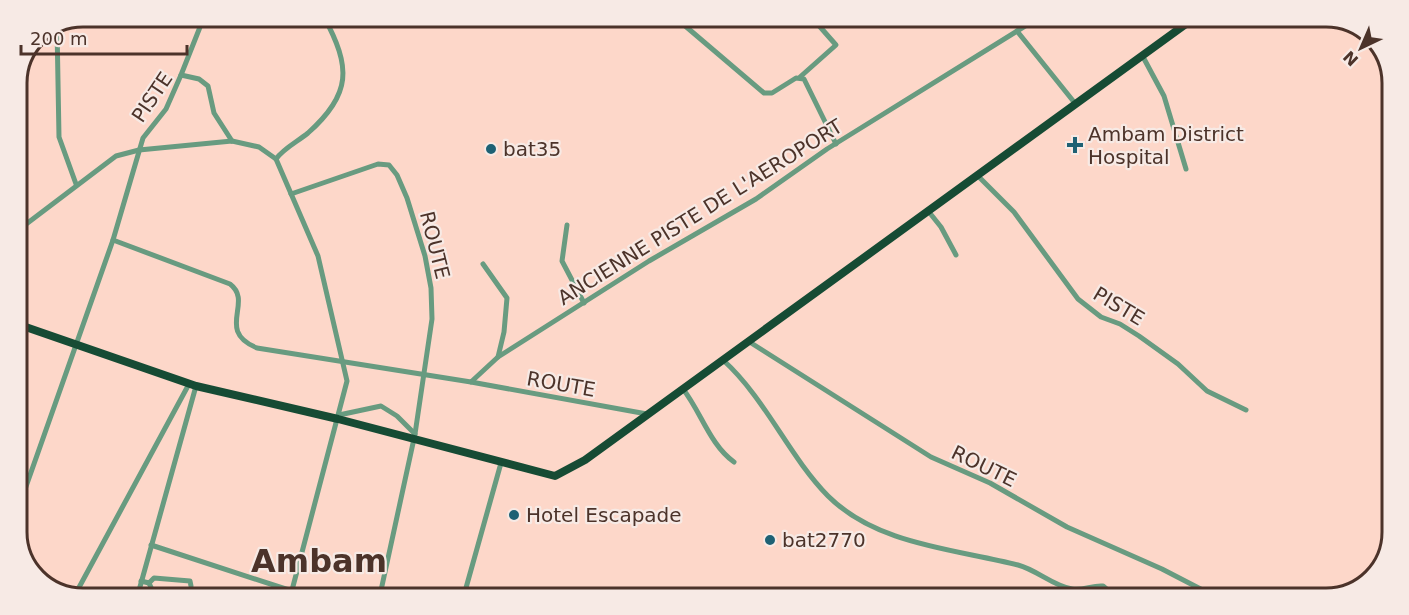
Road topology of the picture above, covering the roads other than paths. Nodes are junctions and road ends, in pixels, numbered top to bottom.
1 (200, 27) edge
2 (328, 27) edge
3 (686, 27) edge
4 (820, 27) edge
5 (1024, 27) edge
6 (1182, 27) edge
7 (1017, 31) junction
8 (57, 34) edge
9 (1142, 55) junction
10 (181, 75) junction
11 (800, 77) junction
12 (1074, 102) junction
13 (232, 141) junction
14 (836, 144) junction
15 (139, 150) junction
16 (276, 159) junction
17 (1186, 169) dead end
18 (976, 175) junction
19 (76, 184) junction
20 (291, 194) junction
21 (929, 212) junction
22 (27, 223) edge
23 (567, 225) dead end
24 (114, 240) junction
25 (956, 255) dead end
26 (483, 264) dead end
27 (584, 303) junction
28 (27, 328) edge
29 (748, 341) junction
30 (75, 345) junction
31 (498, 357) junction
32 (723, 360) junction
33 (344, 362) junction
34 (424, 376) junction
35 (471, 382) junction
36 (193, 385) junction
37 (683, 389) junction
38 (1246, 410) dead end
39 (647, 414) junction
40 (338, 417) junction
41 (414, 437) junction
42 (734, 462) dead end
43 (501, 463) junction
44 (27, 483) edge
45 (151, 545) junction
46 (141, 581) junction
47 (149, 583) junction
48 (191, 586) dead end
49 (79, 588) edge
50 (139, 588) edge
51 (151, 588) edge
52 (277, 588) edge
53 (293, 588) edge
54 (382, 588) edge
55 (466, 588) edge
56 (1066, 588) edge
57 (1199, 588) edge

1 - 10 street
2 - 16 street
3 - 11 street
4 - 11 street
5 - 7 street, ANCIENNE PISTE DE L'AEROPORT
6 - 9 highway
7 - 12 street
7 - 14 street, ANCIENNE PISTE DE L'AEROPORT
8 - 19 street
9 - 12 highway
9 - 17 street
10 - 13 street, PISTE
10 - 15 street, PISTE
11 - 14 street
12 - 18 highway
13 - 15 street
13 - 16 street
14 - 27 street, ANCIENNE PISTE DE L'AEROPORT
15 - 19 street
15 - 24 street, PISTE
16 - 20 street
18 - 21 highway
18 - 38 street, PISTE
19 - 22 street
20 - 33 street
20 - 34 street, ROUTE
21 - 25 street
21 - 29 highway
23 - 27 street
24 - 30 street, PISTE
24 - 33 street
26 - 31 street
27 - 31 street, ANCIENNE PISTE DE L'AEROPORT
28 - 30 highway
29 - 32 highway
29 - 57 street, ROUTE
30 - 36 highway
30 - 44 street, PISTE
31 - 35 street, ANCIENNE PISTE DE L'AEROPORT
32 - 37 highway
32 - 56 street
33 - 34 street
33 - 40 street
34 - 35 street
34 - 41 street, ROUTE
35 - 39 street, ROUTE
36 - 40 highway
36 - 45 street
36 - 49 street
37 - 39 highway
37 - 42 street
39 - 43 highway
40 - 41 highway
40 - 41 street
40 - 53 street
41 - 43 highway
41 - 54 street, ROUTE
43 - 55 street
45 - 46 street
45 - 52 street
46 - 47 street
46 - 50 street
47 - 48 street
47 - 51 street

